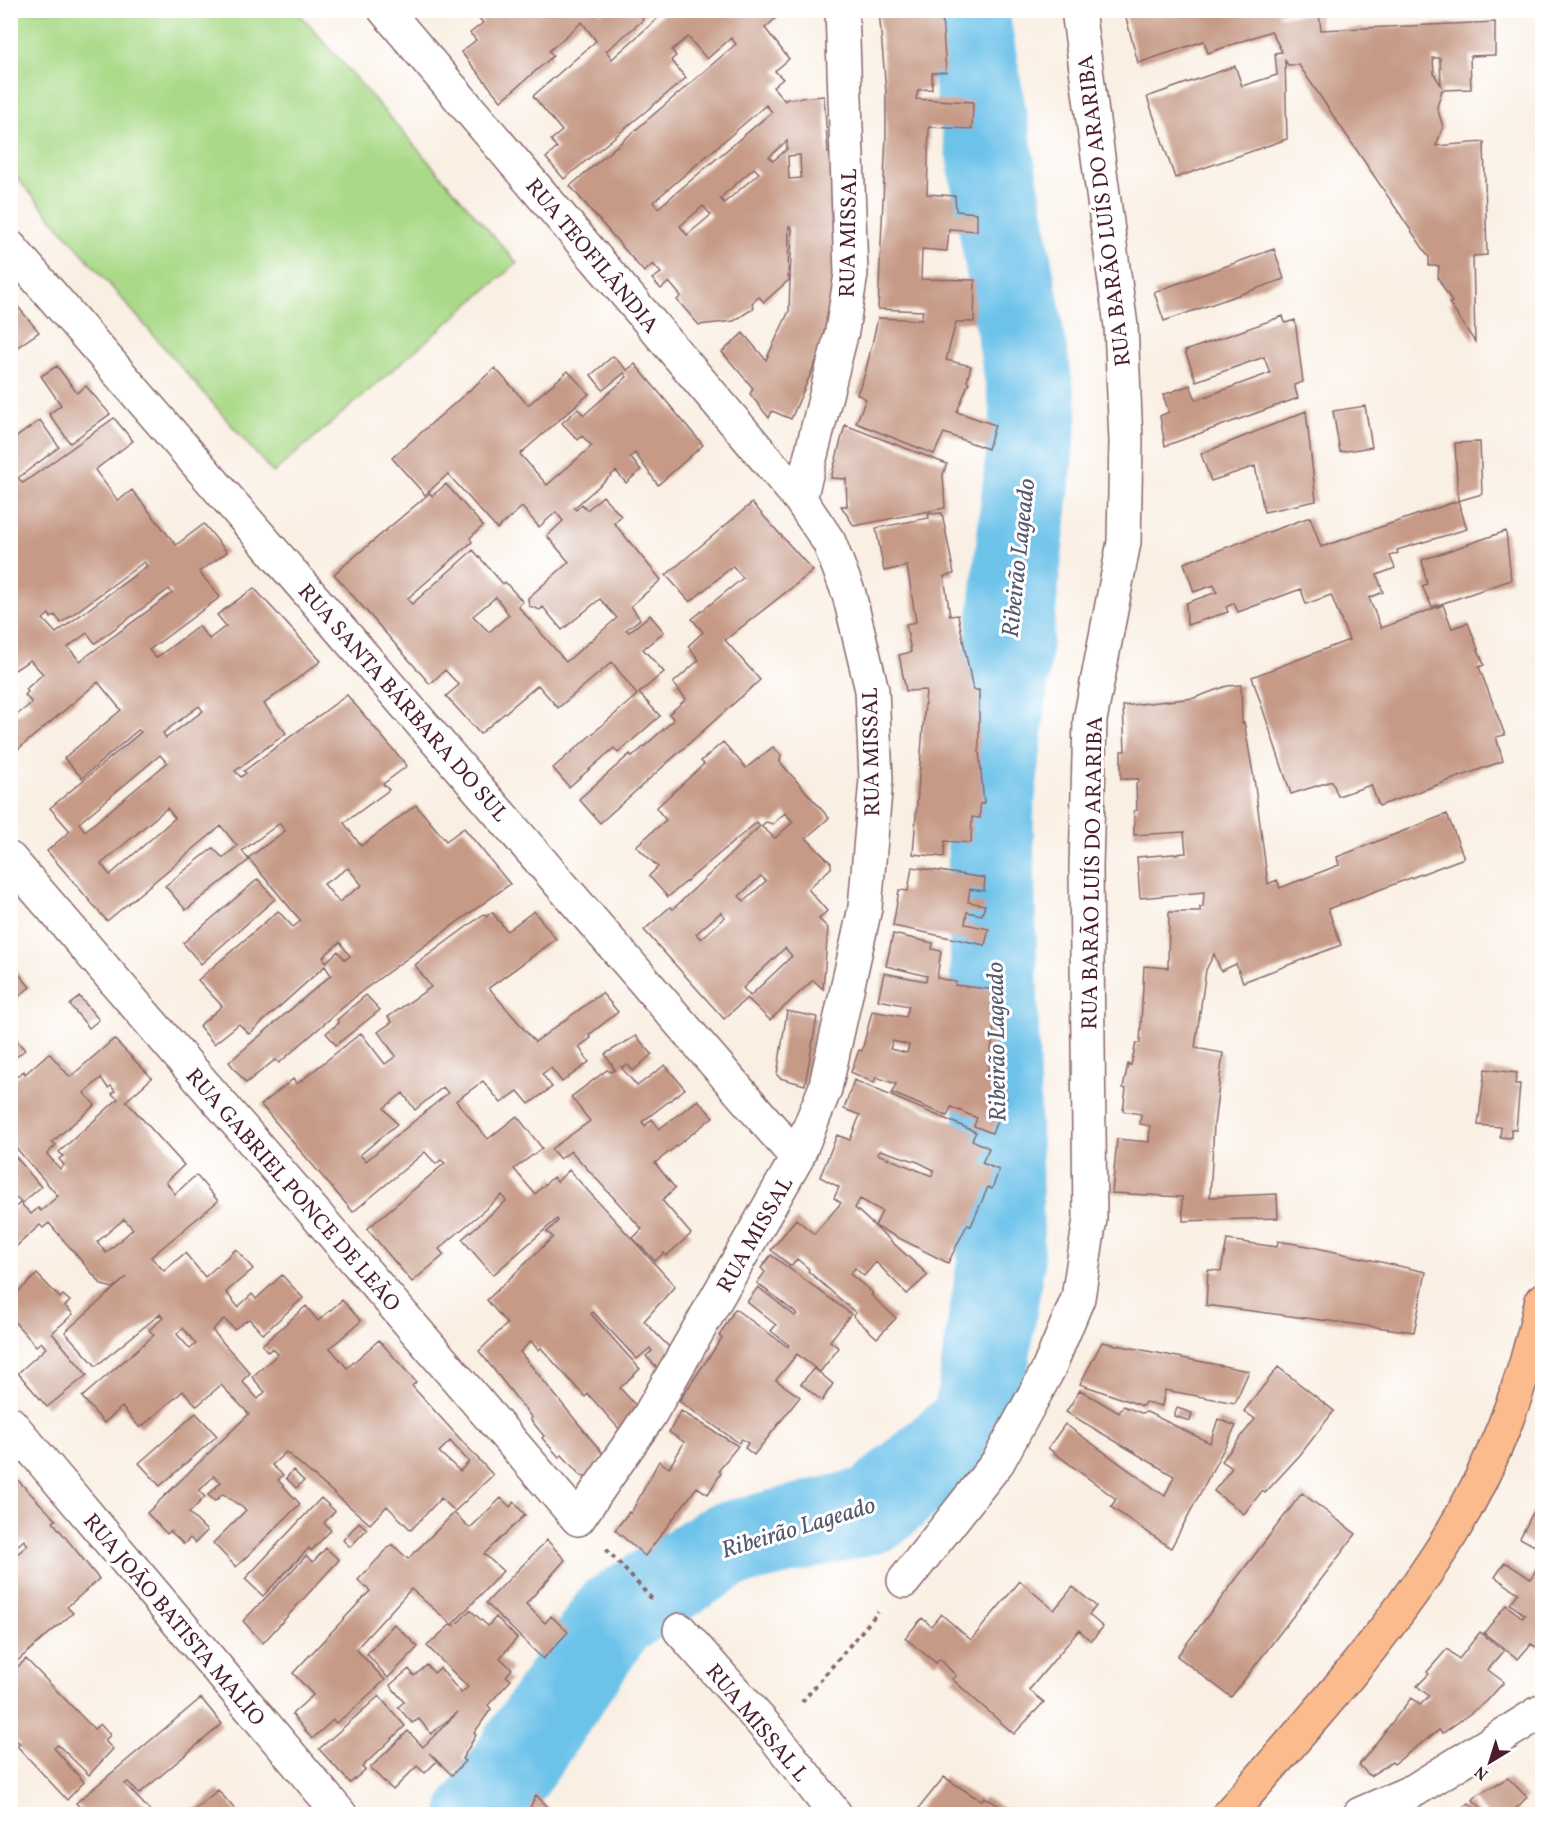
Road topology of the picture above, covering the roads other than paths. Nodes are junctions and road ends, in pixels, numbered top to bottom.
1 (386, 10) edge
2 (842, 10) edge
3 (1078, 10) edge
4 (10, 247) edge
5 (800, 499) junction
6 (10, 859) edge
7 (797, 1158) junction
8 (1542, 1300) edge
9 (10, 1423) edge
10 (622, 1456) joint
11 (904, 1581) road end
12 (680, 1630) road end
13 (1542, 1711) edge
14 (340, 1815) edge
15 (835, 1815) edge
16 (1229, 1815) edge
17 (1360, 1815) edge

1 - 5 street, RUA TEOFILÂNDIA
2 - 5 street, RUA MISSAL
3 - 11 street, RUA BARÃO LUÍS DO ARARIBA
4 - 7 street, RUA SANTA BÁRBARA DO SUL
5 - 7 street, RUA MISSAL
6 - 10 street, RUA GABRIEL PONCE DE LEÃO
7 - 10 street, RUA MISSAL
8 - 16 main road
9 - 14 street, RUA JOÃO BATISTA MALIO
12 - 15 street, RUA MISSAL L
13 - 17 street

